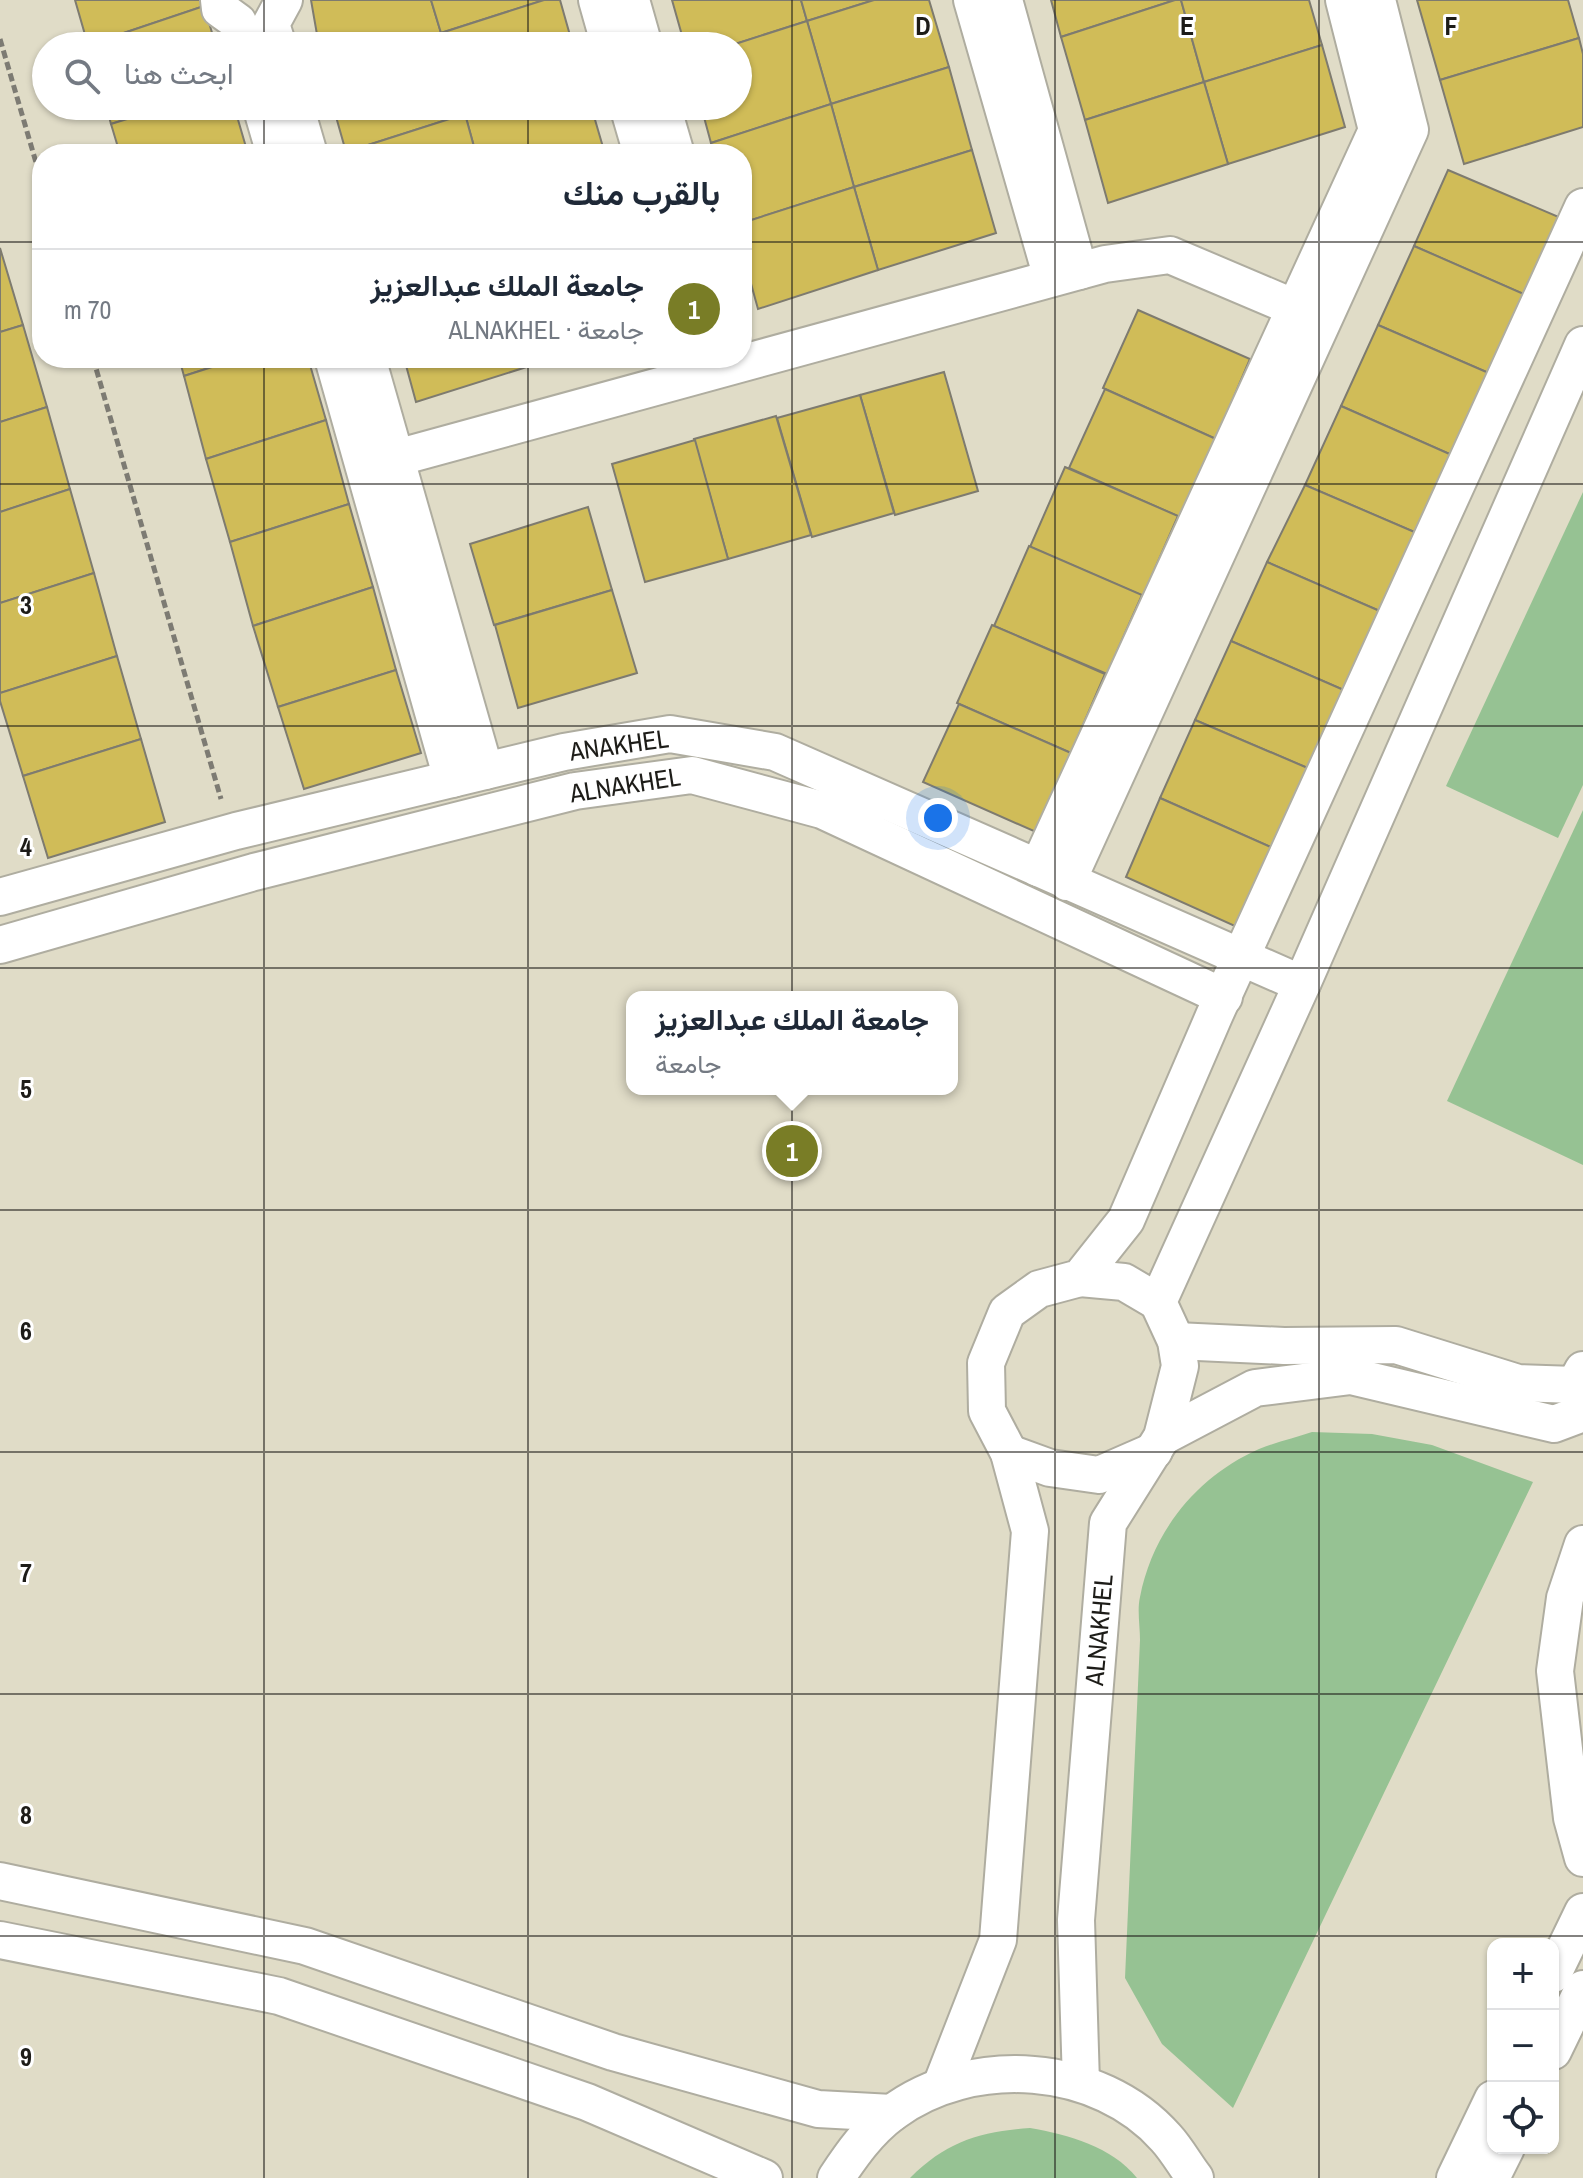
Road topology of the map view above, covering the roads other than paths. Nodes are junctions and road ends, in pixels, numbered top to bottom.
1 (219, 0) edge
2 (284, 0) edge
3 (597, 0) edge
4 (631, 0) edge
5 (972, 0) edge
6 (1004, 0) edge
7 (1344, 0) edge
8 (1377, 0) edge
9 (240, 32) edge
10 (274, 32) edge
11 (606, 32) edge
12 (640, 32) edge
13 (265, 120) edge
14 (299, 120) edge
15 (632, 120) edge
16 (666, 120) edge
17 (272, 144) edge
18 (306, 144) edge
19 (639, 144) edge
20 (673, 144) edge
21 (1583, 207) edge
22 (1066, 275) junction
23 (1295, 308) junction
24 (1583, 345) edge
25 (752, 356) edge
26 (336, 368) edge
27 (370, 368) edge
28 (706, 368) edge
29 (396, 458) junction
30 (468, 775) junction
31 (1052, 875) junction
32 (1, 893) edge
33 (0, 945) edge
34 (1241, 958) junction
35 (1302, 984) junction
36 (1224, 997) junction
37 (1080, 1278) junction
38 (1158, 1302) junction
39 (1176, 1341) junction
40 (1583, 1370) edge
41 (1583, 1413) edge
42 (1158, 1444) junction
43 (1009, 1453) junction
44 (1583, 1544) edge
45 (1583, 1858) edge
46 (0, 1881) edge
47 (1583, 1912) edge
48 (0, 1940) edge
49 (1559, 1962) edge
50 (1583, 1989) edge
51 (1559, 2039) edge
52 (1081, 2083) junction
53 (941, 2086) junction
54 (1487, 2111) edge
55 (892, 2113) junction
56 (1503, 2154) edge
57 (764, 2178) edge
58 (836, 2178) edge
59 (1195, 2178) edge
60 (1455, 2178) edge
61 (1491, 2178) edge

1 - 9 street
2 - 10 street
3 - 11 street
4 - 12 street
5 - 22 street
6 - 22 street
7 - 23 street
8 - 31 street
13 - 17 street
14 - 18 street
15 - 19 street
16 - 20 street
21 - 34 street
22 - 23 street
22 - 25 street
23 - 31 street
24 - 35 street
26 - 30 street
27 - 29 street
28 - 29 street
29 - 30 street
30 - 31 street, ANAKHEL
30 - 32 street, ANAKHEL
31 - 34 street, ANAKHEL
33 - 36 street, ALNAKHEL
34 - 35 street, ANAKHEL
34 - 36 street
35 - 38 street
36 - 37 street
37 - 38 street
37 - 43 street
38 - 39 street, ALNAKHEL
39 - 40 street
39 - 42 street, ALNAKHEL
41 - 42 street
42 - 43 street
42 - 52 street, ALNAKHEL
43 - 53 street
44 - 45 street
46 - 55 street
47 - 49 street
48 - 57 street
50 - 51 street
52 - 53 street
52 - 59 street
53 - 55 street
54 - 60 street
55 - 58 street
56 - 61 street

